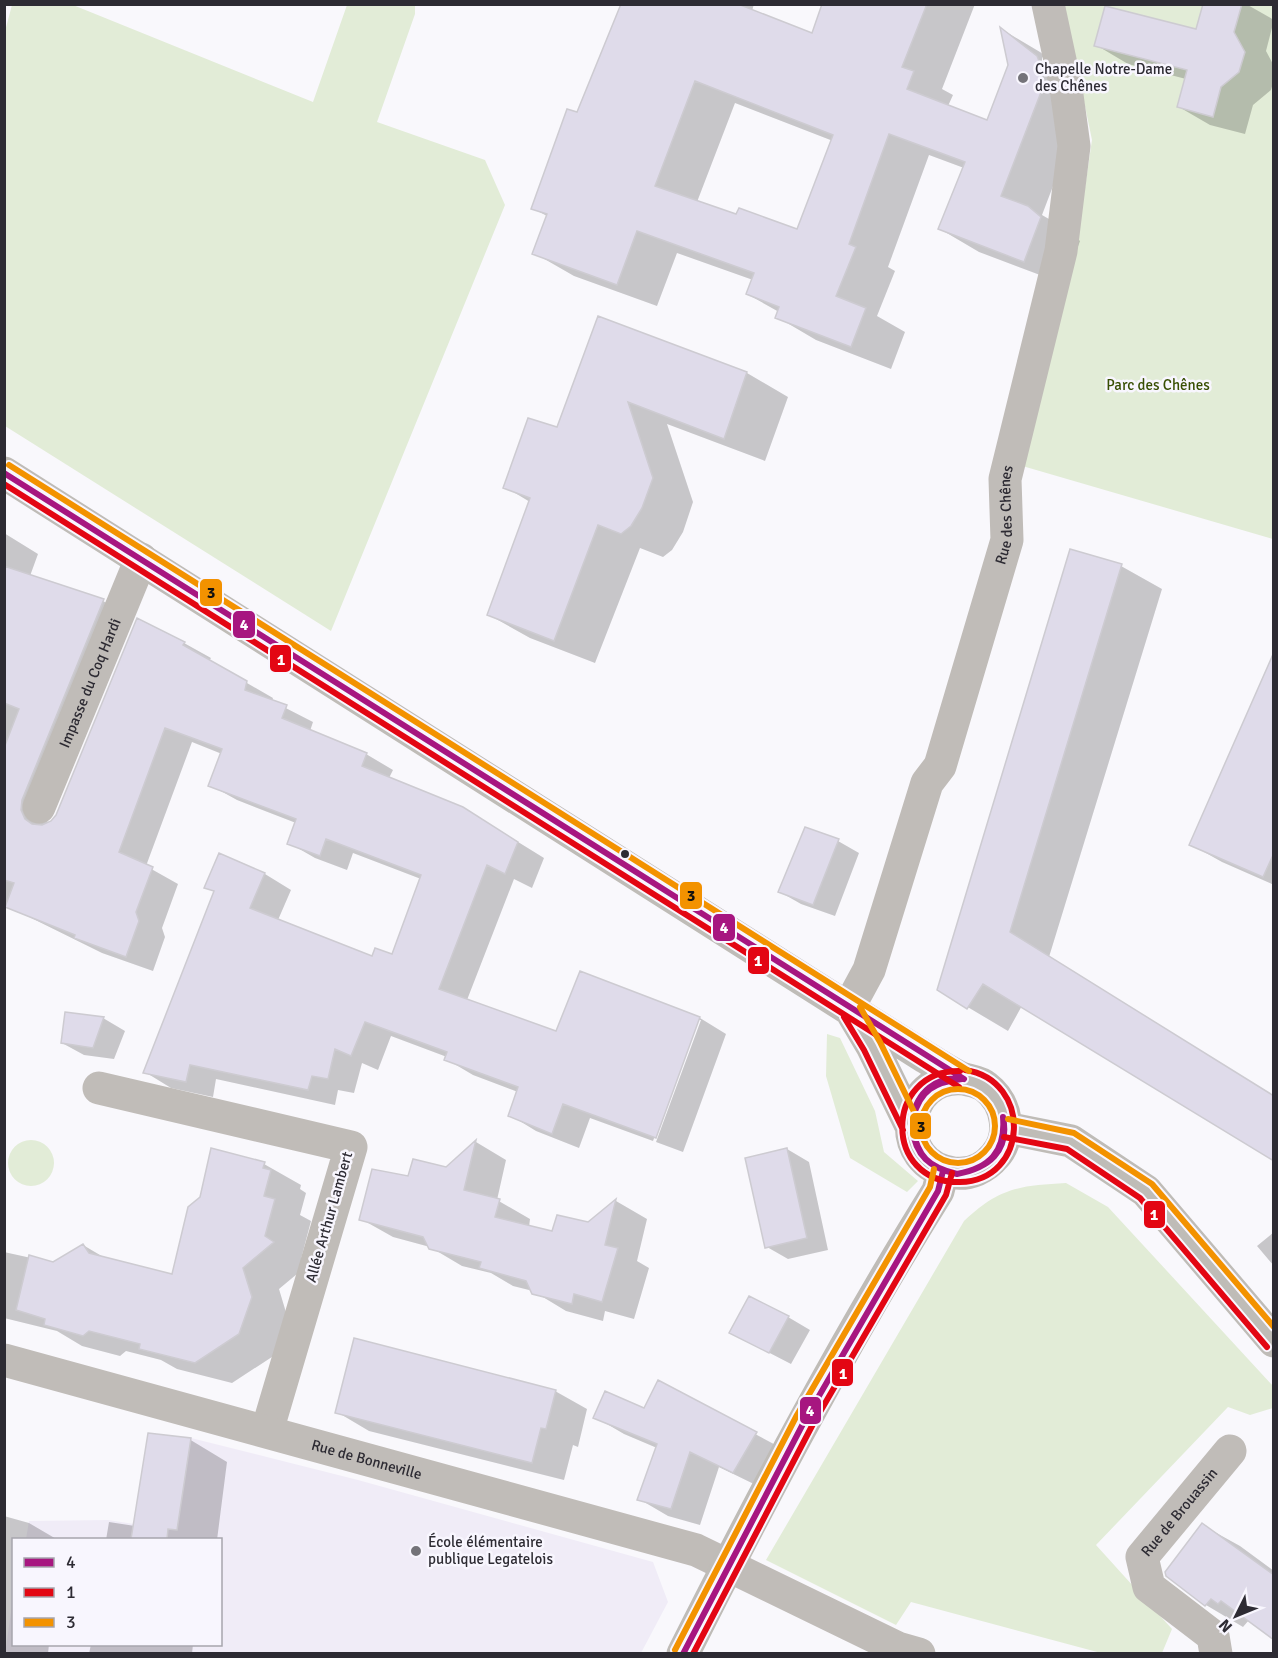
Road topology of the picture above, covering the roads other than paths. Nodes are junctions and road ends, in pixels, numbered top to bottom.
1 (1048, 4) edge
2 (4, 472) edge
3 (141, 559) junction
4 (39, 807) dead end
5 (849, 1007) junction
6 (963, 1079) junction
7 (99, 1088) dead end
8 (911, 1126) junction
9 (1006, 1128) junction
10 (943, 1171) junction
11 (1274, 1341) edge
12 (4, 1360) edge
13 (267, 1431) junction
14 (1230, 1451) dead end
15 (728, 1565) junction
16 (682, 1653) edge
17 (919, 1653) edge
18 (1216, 1653) edge

1 - 5 street, Rue des Chênes
2 - 3 main road
3 - 4 street, Impasse du Coq Hardi
3 - 5 main road
5 - 6 main road
5 - 8 main road
6 - 8 main road
6 - 9 main road
7 - 13 street, Allée Arthur Lambert
8 - 10 main road
9 - 10 main road
9 - 11 main road
10 - 15 main road
12 - 13 street, Rue de Bonneville
13 - 15 street, Rue de Bonneville
14 - 18 street, Rue de Brouassin
15 - 16 main road
15 - 17 street

